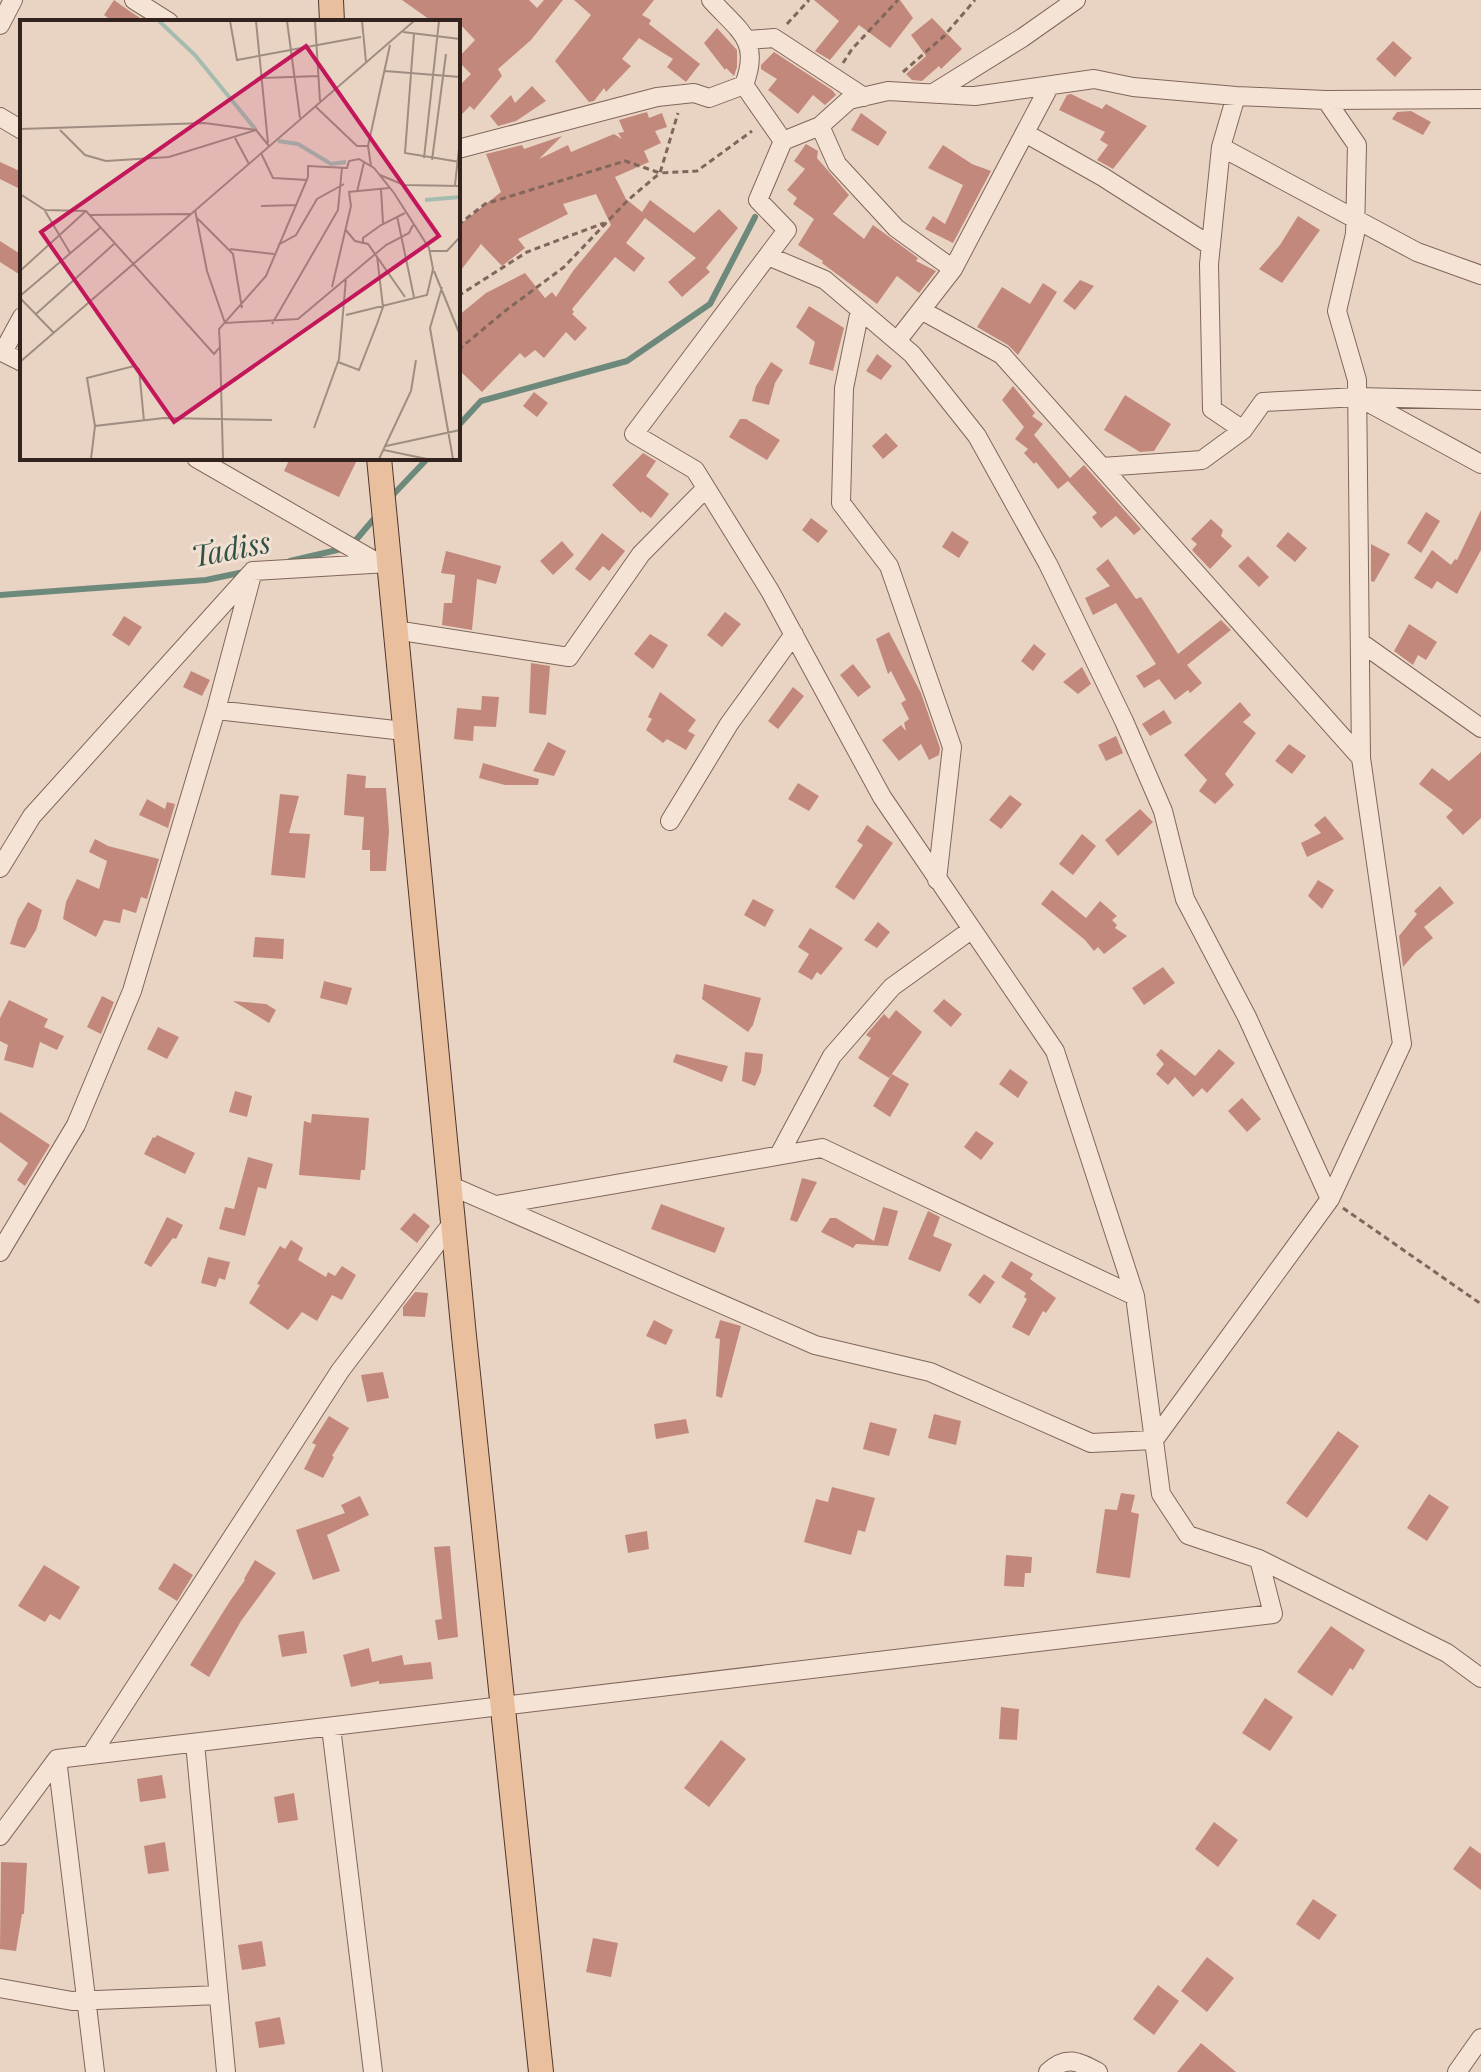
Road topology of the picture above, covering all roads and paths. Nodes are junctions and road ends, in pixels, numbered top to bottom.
1 (13, 0) edge
2 (134, 0) edge
3 (331, 0) edge
4 (711, 0) edge
5 (809, 0) edge
6 (898, 0) edge
7 (975, 0) edge
8 (1076, 0) edge
9 (166, 20) edge
10 (332, 20) edge
11 (0, 25) edge
12 (774, 38) junction
13 (748, 40) junction
14 (834, 77) junction
15 (744, 85) junction
16 (1049, 87) junction
17 (888, 91) junction
18 (935, 92) junction
19 (678, 94) junction
20 (1236, 96) junction
21 (864, 97) junction
22 (1481, 99) edge
23 (1326, 100) junction
24 (0, 117) edge
25 (769, 120) junction
26 (820, 126) junction
27 (20, 129) edge
28 (1025, 133) junction
29 (783, 141) junction
30 (1221, 147) junction
31 (460, 148) edge
32 (660, 173) junction
33 (1355, 220) junction
34 (607, 222) junction
35 (460, 223) edge
36 (1211, 246) junction
37 (768, 256) junction
38 (953, 269) junction
39 (1481, 275) edge
40 (460, 295) edge
41 (860, 310) junction
42 (921, 310) junction
43 (20, 320) edge
44 (897, 341) junction
45 (460, 348) edge
46 (2, 351) edge
47 (20, 361) edge
48 (1358, 397) junction
49 (1481, 400) edge
50 (1243, 430) junction
51 (200, 460) edge
52 (379, 460) edge
53 (1481, 464) edge
54 (1102, 467) junction
55 (706, 488) junction
56 (384, 564) junction
57 (253, 571) junction
58 (395, 630) junction
59 (794, 634) junction
60 (1360, 642) junction
61 (216, 710) junction
62 (1481, 728) edge
63 (404, 731) junction
64 (1361, 758) junction
65 (670, 821) dead end
66 (0, 868) edge
67 (937, 880) junction
68 (971, 930) junction
69 (779, 1155) junction
70 (449, 1185) junction
71 (1330, 1199) junction
72 (495, 1205) junction
73 (453, 1222) junction
74 (0, 1252) edge
75 (1135, 1296) junction
76 (1481, 1304) edge
77 (1154, 1440) junction
78 (1259, 1559) junction
79 (1481, 1678) edge
80 (501, 1707) junction
81 (331, 1727) junction
82 (195, 1743) junction
83 (91, 1755) junction
84 (57, 1759) junction
85 (0, 1836) edge
86 (0, 1988) edge
87 (219, 1995) junction
88 (86, 2000) junction
89 (1481, 2038) edge
90 (95, 2072) edge
91 (226, 2072) edge
92 (373, 2072) edge
93 (541, 2072) edge
94 (1048, 2072) edge
95 (1098, 2072) edge
96 (1457, 2072) edge

1 - 11 street
2 - 9 street
3 - 10 main road
4 - 13 street
5 - 12 path
6 - 14 path
7 - 17 path
8 - 18 street
12 - 13 street
12 - 14 street
13 - 15 street
14 - 21 street
15 - 19 street
15 - 25 street
16 - 18 street
16 - 20 street
16 - 28 street
17 - 18 street
17 - 21 street
19 - 31 street
19 - 32 path
20 - 23 street
20 - 30 street
21 - 26 street
22 - 23 street
23 - 33 street
24 - 27 street
25 - 29 street
25 - 32 path
26 - 29 street
26 - 38 street
28 - 36 street
28 - 38 street
29 - 37 street
30 - 33 street
30 - 36 street
32 - 34 path
32 - 35 path
33 - 39 street
33 - 48 street
34 - 40 path
34 - 45 path
36 - 50 street
37 - 41 street
37 - 55 street
38 - 42 street
41 - 44 street
41 - 67 street
42 - 44 street
42 - 54 street
43 - 46 street
44 - 71 street
46 - 47 street
48 - 49 street
48 - 50 street
48 - 53 street
48 - 60 street
50 - 54 street
51 - 56 street
52 - 56 main road
54 - 64 street
55 - 58 street
55 - 59 street
56 - 57 street
56 - 58 main road
57 - 61 street
57 - 66 street
58 - 63 main road
59 - 65 street
59 - 67 street
60 - 62 street
60 - 64 street
61 - 63 street
61 - 74 street
63 - 70 main road
64 - 71 street
67 - 68 street
68 - 69 street
68 - 75 street
69 - 72 street
69 - 75 street
70 - 72 street
70 - 73 main road
71 - 76 path
71 - 77 street
72 - 77 street
73 - 80 main road
73 - 83 street
75 - 77 street
77 - 78 street
78 - 79 street
78 - 80 street
80 - 81 street
80 - 93 main road
81 - 82 street
81 - 92 street
82 - 83 street
82 - 87 street
83 - 84 street
84 - 85 street
84 - 88 street
86 - 88 street
87 - 88 street
87 - 91 street
88 - 90 street
89 - 96 street
94 - 95 street

